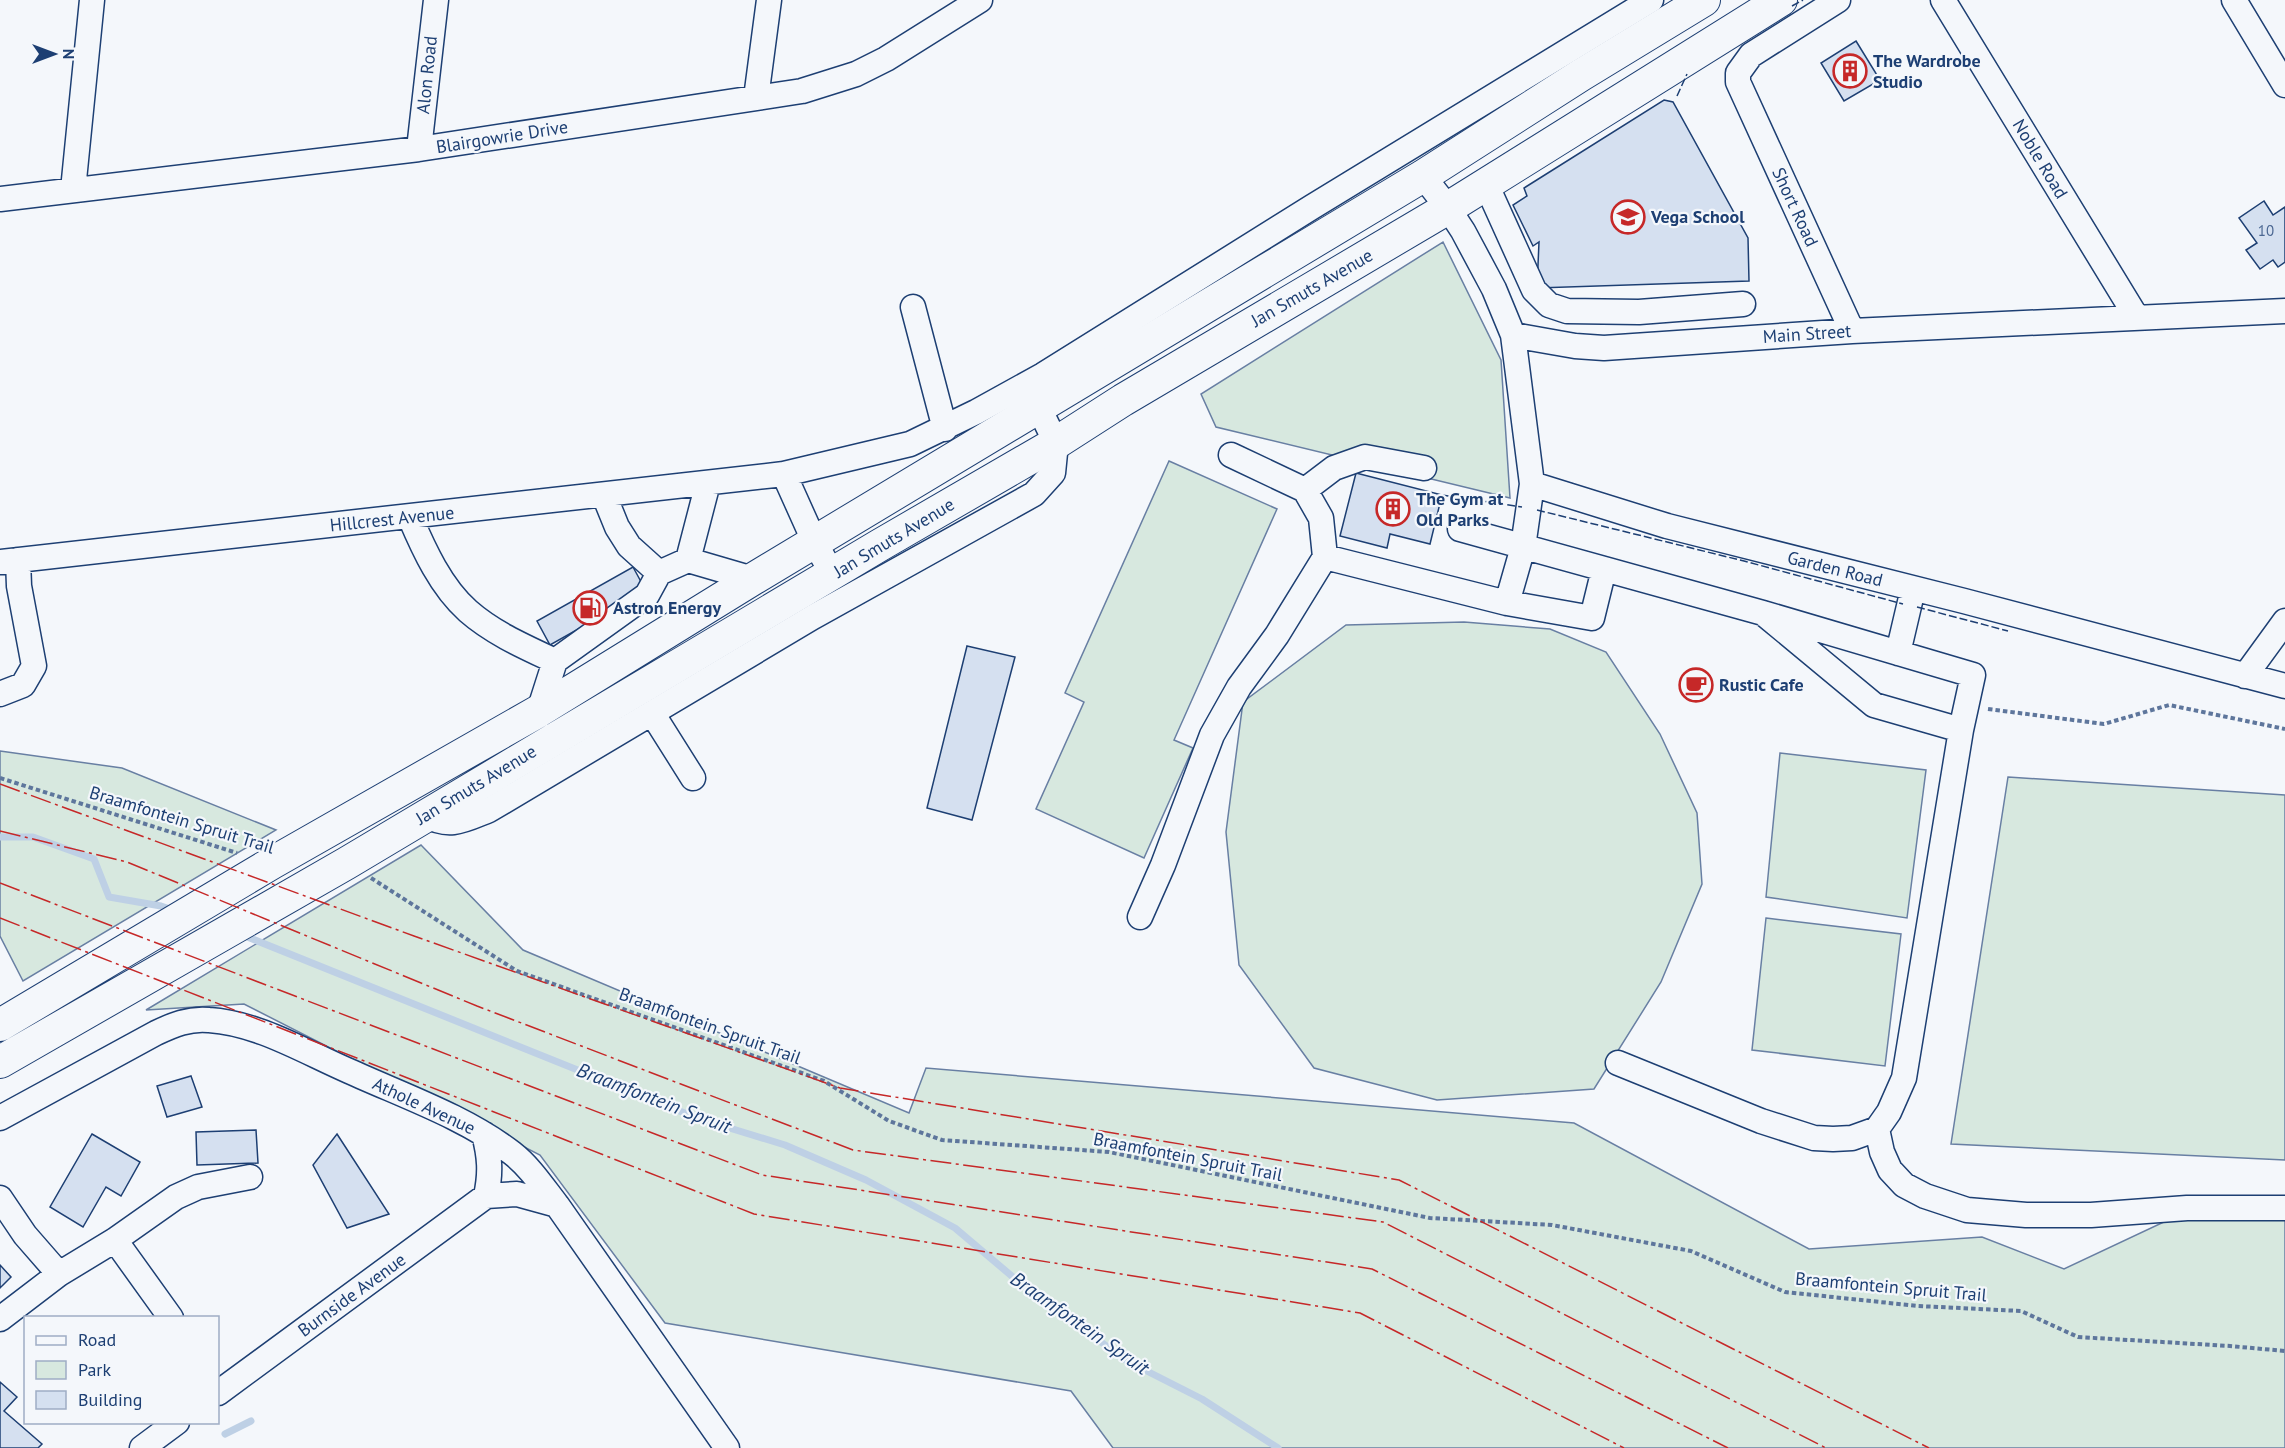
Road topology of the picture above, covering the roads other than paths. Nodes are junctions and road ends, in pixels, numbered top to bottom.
1 (92, 0) edge
2 (436, 0) edge
3 (769, 0) edge
4 (980, 0) edge
5 (1651, 0) edge
6 (1704, 0) edge
7 (1781, 0) edge
8 (1838, 0) edge
9 (1943, 0) edge
10 (2234, 0) edge
11 (2285, 85) edge
12 (756, 99) junction
13 (419, 149) junction
14 (1422, 176) junction
15 (1486, 184) junction
16 (73, 190) junction
17 (0, 199) edge
18 (1448, 208) junction
19 (1743, 304) dead end
20 (913, 307) dead end
21 (2285, 311) edge
22 (1639, 312) junction
23 (2137, 318) junction
24 (1852, 332) junction
25 (1513, 335) junction
26 (1641, 346) junction
27 (1039, 408) junction
28 (945, 429) junction
29 (1056, 443) junction
30 (1231, 455) dead end
31 (1424, 468) dead end
32 (784, 474) junction
33 (708, 483) junction
34 (1532, 484) junction
35 (1305, 490) junction
36 (604, 495) junction
37 (410, 517) junction
38 (1460, 529) dead end
39 (815, 543) junction
40 (1523, 547) junction
41 (1325, 557) junction
42 (9, 561) edge
43 (688, 561) junction
44 (1604, 569) junction
45 (659, 573) junction
46 (833, 575) junction
47 (753, 579) junction
48 (1913, 589) junction
49 (1507, 603) junction
50 (1763, 613) junction
51 (2285, 621) edge
52 (1898, 653) junction
53 (555, 661) junction
54 (2245, 675) junction
55 (2285, 686) edge
56 (0, 694) edge
57 (539, 711) junction
58 (652, 713) junction
59 (1964, 718) junction
60 (693, 778) dead end
61 (425, 815) junction
62 (1140, 917) dead end
63 (0, 1025) edge
64 (0, 1062) edge
65 (1618, 1063) dead end
66 (0, 1118) edge
67 (1877, 1129) junction
68 (484, 1134) junction
69 (250, 1177) dead end
70 (486, 1196) junction
71 (0, 1198) edge
72 (557, 1205) junction
73 (2285, 1208) edge
74 (115, 1240) junction
75 (59, 1274) junction
76 (170, 1316) edge
77 (0, 1319) edge
78 (220, 1386) edge
79 (174, 1424) edge
80 (142, 1448) edge
81 (727, 1448) edge

1 - 16 street
2 - 13 street, Alon Road
3 - 12 street
4 - 12 street, Blairgowrie Drive
5 - 28 street
6 - 14 main road, Jan Smuts Avenue
7 - 15 main road, Jan Smuts Avenue
8 - 24 street, Short Road
9 - 23 street, Noble Road
10 - 11 street
12 - 13 street, Blairgowrie Drive
13 - 16 street, Blairgowrie Drive
14 - 18 street
14 - 27 main road, Jan Smuts Avenue
15 - 18 main road, Jan Smuts Avenue
15 - 22 street
16 - 17 street, Blairgowrie Drive
18 - 25 street
18 - 29 main road, Jan Smuts Avenue
19 - 22 street
20 - 28 street
21 - 23 street, Main Street
22 - 26 street
23 - 24 street, Main Street
24 - 26 street, Main Street
25 - 26 street, Main Street
25 - 34 street
27 - 29 street
27 - 39 main road, Jan Smuts Avenue
28 - 32 street, Hillcrest Avenue
29 - 46 main road, Jan Smuts Avenue
29 - 58 street
30 - 35 street
31 - 35 street
32 - 33 street, Hillcrest Avenue
32 - 39 street
33 - 36 street, Hillcrest Avenue
33 - 43 street
34 - 40 street
34 - 48 street, Garden Road
35 - 41 street
36 - 37 street, Hillcrest Avenue
36 - 45 street
37 - 42 street, Hillcrest Avenue
37 - 53 street
38 - 40 street
39 - 46 street
39 - 47 main road, Jan Smuts Avenue
40 - 44 street
40 - 49 street
41 - 49 street
41 - 62 street
42 - 56 street
43 - 45 street
43 - 47 street
44 - 49 street
44 - 50 street
45 - 53 street
46 - 61 main road, Jan Smuts Avenue
47 - 57 main road, Jan Smuts Avenue
48 - 52 street
48 - 54 street, Garden Road
50 - 52 street
50 - 59 street
51 - 54 street
52 - 59 street
53 - 57 street
54 - 55 street, Garden Road
57 - 63 main road, Jan Smuts Avenue
58 - 60 street
58 - 61 street
59 - 67 street
61 - 64 main road, Jan Smuts Avenue
65 - 67 street
66 - 68 street, Athole Avenue
67 - 73 street
68 - 70 street
68 - 72 street, Athole Avenue
69 - 74 street
70 - 72 street
70 - 78 street, Burnside Avenue
71 - 75 street
72 - 81 street, Athole Avenue
74 - 75 street
74 - 76 street
75 - 77 street
79 - 80 street

